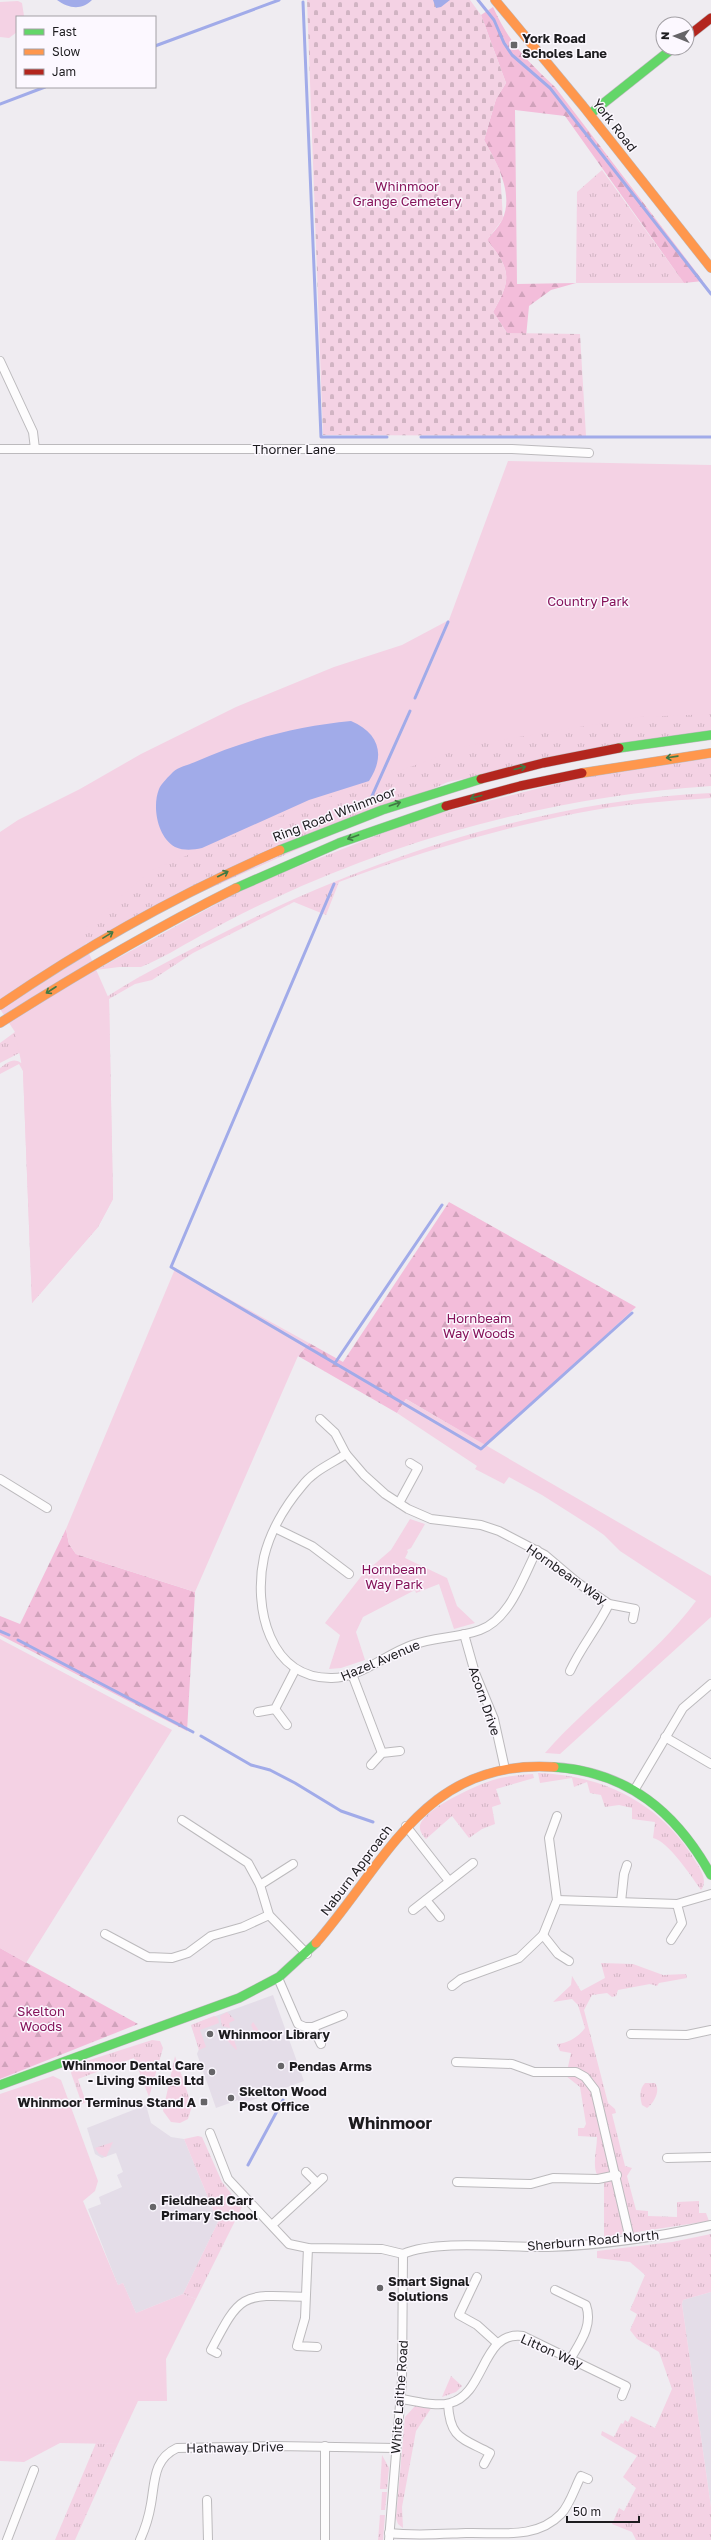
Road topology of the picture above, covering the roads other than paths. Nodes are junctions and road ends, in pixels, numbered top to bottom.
1 (495, 0) edge
2 (711, 18) edge
3 (695, 31) edge
4 (663, 56) edge
5 (590, 114) junction
6 (711, 268) edge
7 (0, 361) edge
8 (0, 449) edge
9 (35, 449) junction
10 (589, 453) dead end
11 (711, 735) edge
12 (711, 753) edge
13 (0, 1005) edge
14 (3, 1021) edge
15 (320, 1419) dead end
16 (346, 1454) junction
17 (410, 1463) dead end
18 (0, 1478) edge
19 (399, 1503) junction
20 (47, 1508) dead end
21 (274, 1528) junction
22 (536, 1550) junction
23 (349, 1574) dead end
24 (609, 1604) junction
25 (633, 1619) dead end
26 (464, 1634) junction
27 (295, 1670) junction
28 (570, 1671) dead end
29 (352, 1674) junction
30 (711, 1684) edge
31 (275, 1709) junction
32 (258, 1712) dead end
33 (287, 1725) dead end
34 (664, 1737) junction
35 (400, 1751) dead end
36 (382, 1753) junction
37 (711, 1764) edge
38 (371, 1766) dead end
39 (505, 1769) junction
40 (635, 1789) junction
41 (557, 1816) dead end
42 (182, 1820) dead end
43 (406, 1826) junction
44 (473, 1863) dead end
45 (293, 1864) dead end
46 (627, 1866) dead end
47 (711, 1875) edge
48 (449, 1881) junction
49 (260, 1885) junction
50 (711, 1894) edge
51 (426, 1900) junction
52 (557, 1900) junction
53 (621, 1902) junction
54 (677, 1904) junction
55 (413, 1910) dead end
56 (269, 1915) junction
57 (440, 1917) dead end
58 (105, 1934) dead end
59 (543, 1935) junction
60 (671, 1940) dead end
61 (307, 1954) junction
62 (569, 1960) dead end
63 (278, 1978) junction
64 (452, 1986) dead end
65 (343, 2015) dead end
66 (313, 2027) junction
67 (711, 2030) edge
68 (631, 2034) dead end
69 (321, 2044) dead end
70 (456, 2062) dead end
71 (0, 2085) edge
72 (210, 2133) dead end
73 (711, 2157) edge
74 (667, 2158) dead end
75 (306, 2172) dead end
76 (617, 2175) junction
77 (457, 2182) dead end
78 (272, 2225) junction
79 (711, 2225) edge
80 (630, 2239) junction
81 (308, 2248) junction
82 (403, 2254) junction
83 (477, 2277) dead end
84 (555, 2290) dead end
85 (305, 2297) junction
86 (497, 2343) junction
87 (317, 2346) dead end
88 (217, 2353) dead end
89 (572, 2358) junction
90 (622, 2396) dead end
91 (401, 2399) junction
92 (448, 2404) junction
93 (325, 2446) junction
94 (396, 2448) junction
95 (484, 2464) dead end
96 (34, 2470) dead end
97 (588, 2479) dead end
98 (207, 2500) dead end
99 (389, 2536) edge
100 (7, 2540) edge
101 (140, 2540) edge
102 (208, 2540) edge
103 (325, 2540) edge

1 - 5 main road, York Road
2 - 3 main road
4 - 5 main road
5 - 6 main road, York Road
7 - 9 street
8 - 9 street, Thorner Lane
9 - 10 street, Thorner Lane
13 -> 11 main road, Ring Road Whinmoor
12 -> 14 main road
15 - 16 street, Hornbeam Way
16 - 19 street, Hornbeam Way
16 - 21 street
17 - 19 street
18 - 20 street
19 - 22 street, Hornbeam Way
21 - 23 street
21 - 27 street
22 - 24 street, Hornbeam Way
22 - 26 street, Hazel Avenue
24 - 25 street, Hornbeam Way
24 - 28 street
26 - 29 street, Hazel Avenue
26 - 39 street, Acorn Drive
27 - 29 street, Hazel Avenue
27 - 31 street
29 - 36 street
30 - 34 street
31 - 32 street
31 - 33 street
34 - 37 street
34 - 40 street
35 - 36 street
36 - 38 street
39 - 40 main road, Naburn Approach
39 - 43 main road, Naburn Approach
40 - 47 main road, Naburn Approach
41 - 52 street
42 - 49 street
43 - 48 street
43 - 61 main road, Naburn Approach
44 - 48 street
45 - 49 street
46 - 53 street
48 - 51 street
49 - 56 street
50 - 54 street
51 - 55 street
51 - 57 street
52 - 53 street
52 - 59 street
53 - 54 street
54 - 60 street
56 - 58 street
56 - 61 street
59 - 62 street
59 - 64 street
61 - 63 main road, Naburn Approach
63 - 66 street
63 - 71 main road, Naburn Approach
65 - 66 street
66 - 69 street
67 - 68 street
70 - 76 street
72 - 78 street
73 - 74 street
75 - 78 street
76 - 77 street
76 - 80 street
78 - 81 street
79 - 80 street, Sherburn Road North
80 - 82 street, Sherburn Road North
81 - 82 street
81 - 85 street
82 - 91 street, White Laithe Road
83 - 86 street
84 - 89 street
85 - 87 street
85 - 88 street
86 - 89 street, Litton Way
86 - 92 street
89 - 90 street, Litton Way
91 - 92 street
91 - 94 street, White Laithe Road
92 - 95 street
93 - 94 street, Hathaway Drive
93 - 101 street, Hathaway Drive
93 - 103 street
94 - 99 street, White Laithe Road
96 - 100 street
97 - 99 street
98 - 102 street

